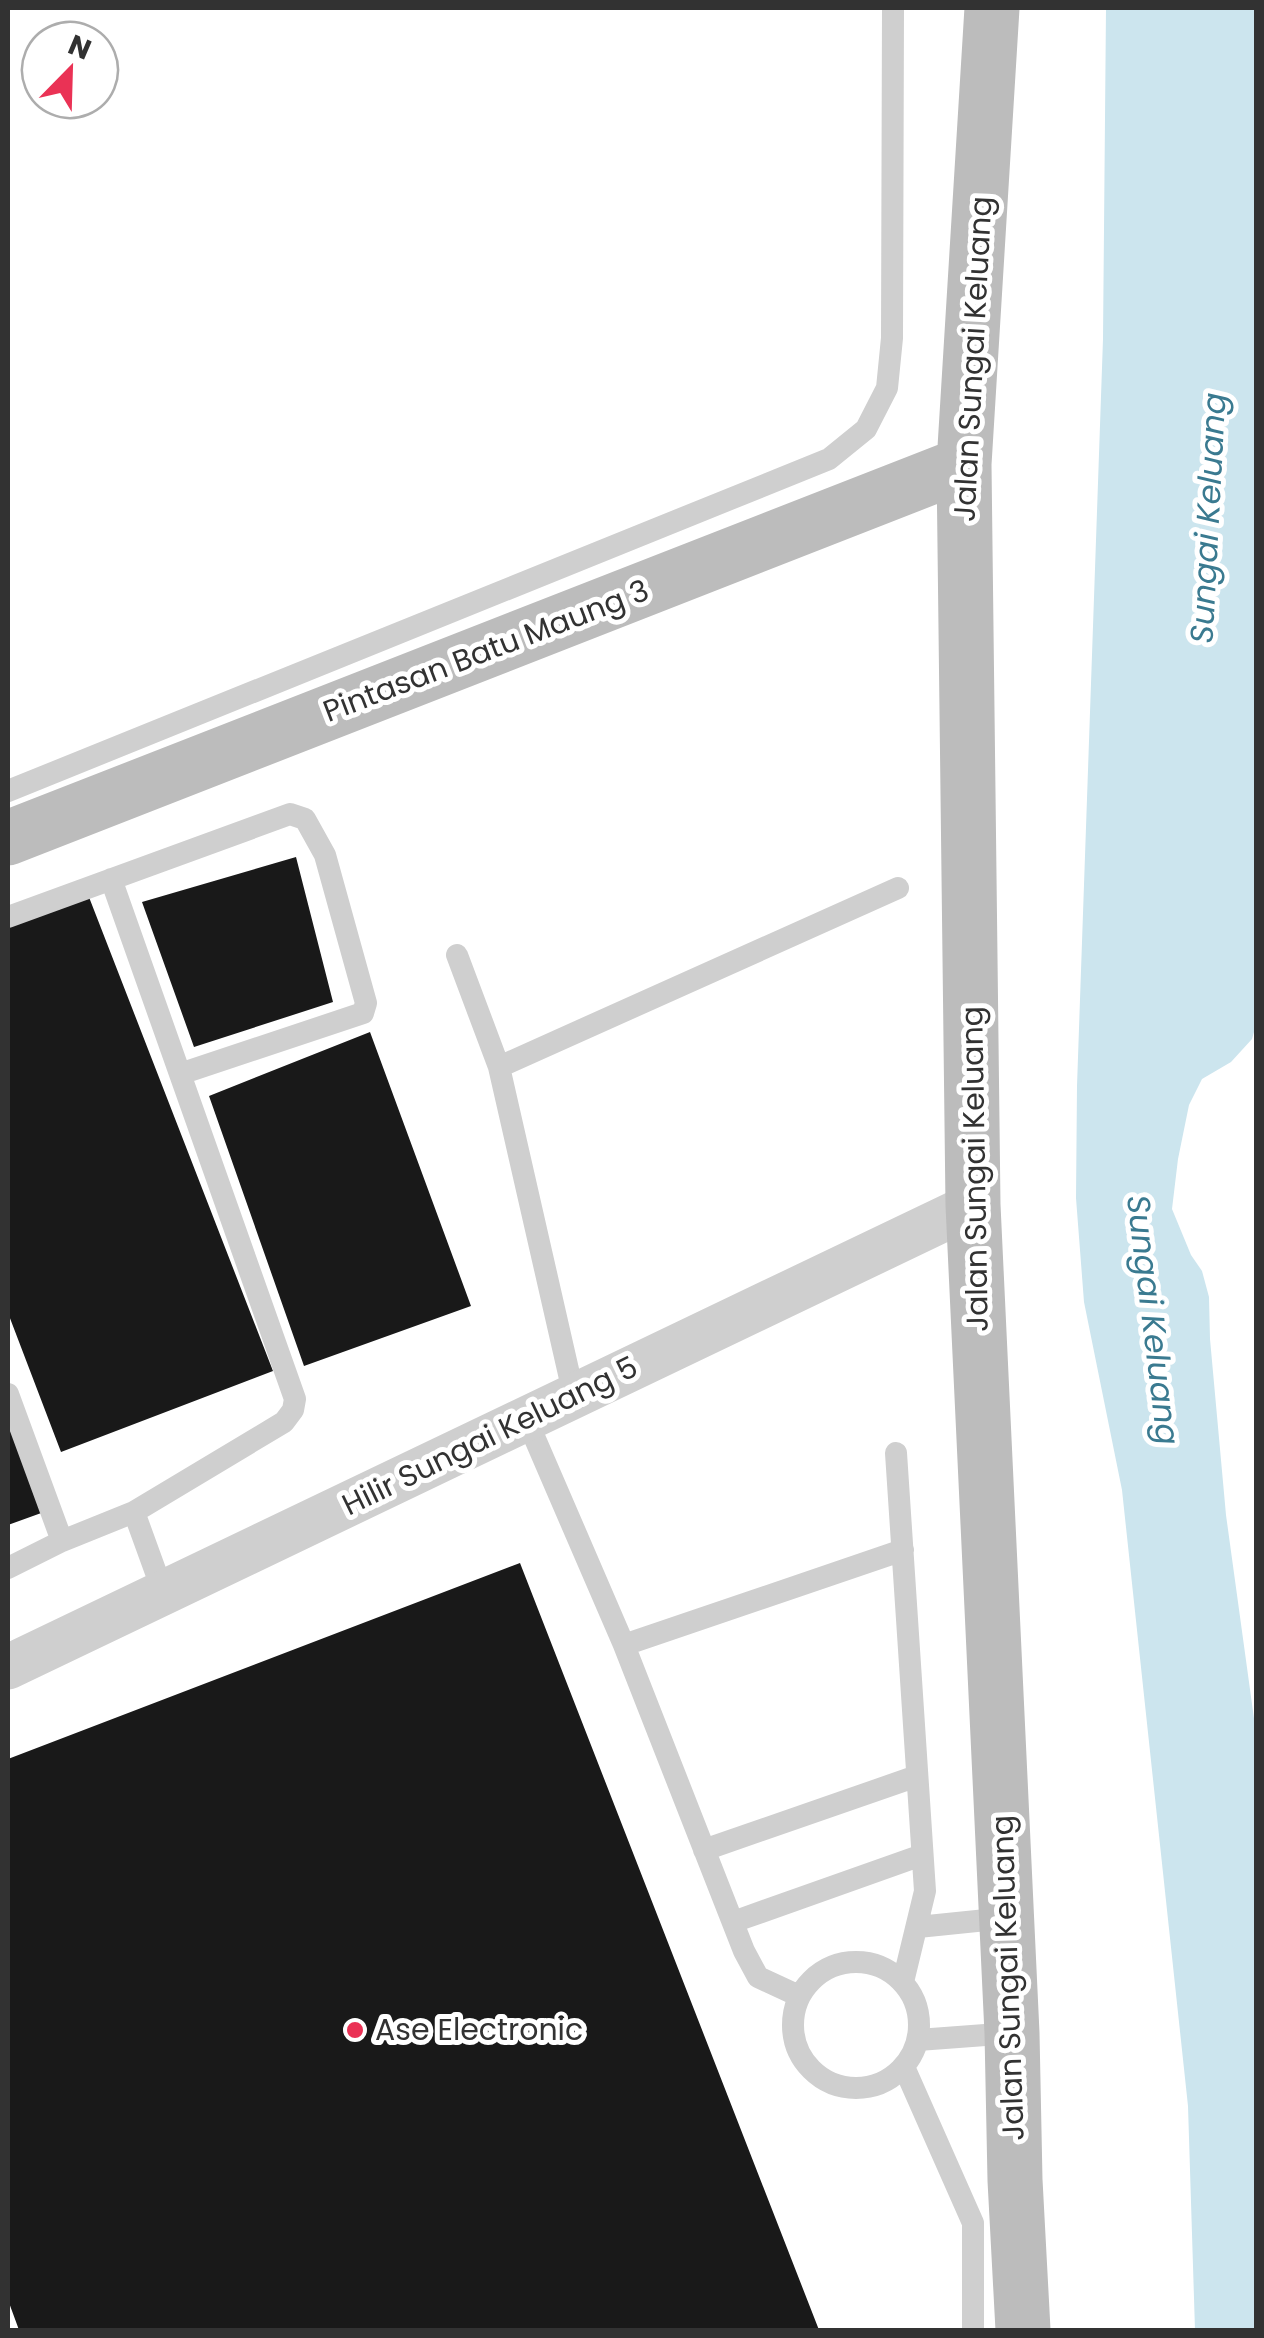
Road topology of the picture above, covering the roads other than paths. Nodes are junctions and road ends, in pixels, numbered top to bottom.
1 (893, 8) edge
2 (992, 8) edge
3 (964, 464) junction
4 (8, 791) edge
5 (8, 838) edge
6 (112, 880) junction
7 (898, 888) dead end
8 (8, 917) edge
9 (457, 955) dead end
10 (499, 1067) junction
11 (180, 1074) junction
12 (973, 1205) junction
13 (8, 1394) edge
14 (574, 1396) junction
15 (526, 1418) junction
16 (896, 1453) dead end
17 (134, 1512) junction
18 (62, 1541) junction
19 (903, 1550) junction
20 (8, 1568) edge
21 (163, 1592) junction
22 (624, 1645) junction
23 (8, 1666) edge
24 (917, 1776) junction
25 (704, 1850) junction
26 (922, 1855) junction
27 (1006, 1918) junction
28 (732, 1922) junction
29 (918, 1927) junction
30 (903, 1982) junction
31 (799, 1996) junction
32 (1012, 2033) junction
33 (918, 2040) junction
34 (904, 2067) junction
35 (973, 2330) edge
36 (1024, 2330) edge

1 - 4 lane
2 - 3 street, Jalan Sungai Keluang
3 - 5 street, Pintasan Batu Maung 3
3 - 12 street, Jalan Sungai Keluang
6 - 8 lane
6 - 11 lane
6 - 11 lane
7 - 10 lane
9 - 10 lane
10 - 14 lane
11 - 17 lane
12 - 14 street, Hilir Sungai Keluang 5
12 - 27 street, Jalan Sungai Keluang
13 - 18 lane
14 - 15 street, Hilir Sungai Keluang 5
15 - 21 street, Hilir Sungai Keluang 5
15 - 22 lane
16 - 19 lane
17 - 18 lane
17 - 21 lane
18 - 20 lane
19 - 22 lane
19 - 24 lane
21 - 23 street, Hilir Sungai Keluang 5
22 - 25 lane
24 - 25 lane
24 - 26 lane
25 - 28 lane
26 - 28 lane
26 - 29 lane
27 - 29 lane
27 - 32 street, Jalan Sungai Keluang
28 - 31 lane
29 - 30 lane
30 - 31 lane
30 - 33 lane
31 - 34 lane
32 - 33 lane
32 - 36 street, Jalan Sungai Keluang
33 - 34 lane
34 - 35 lane

